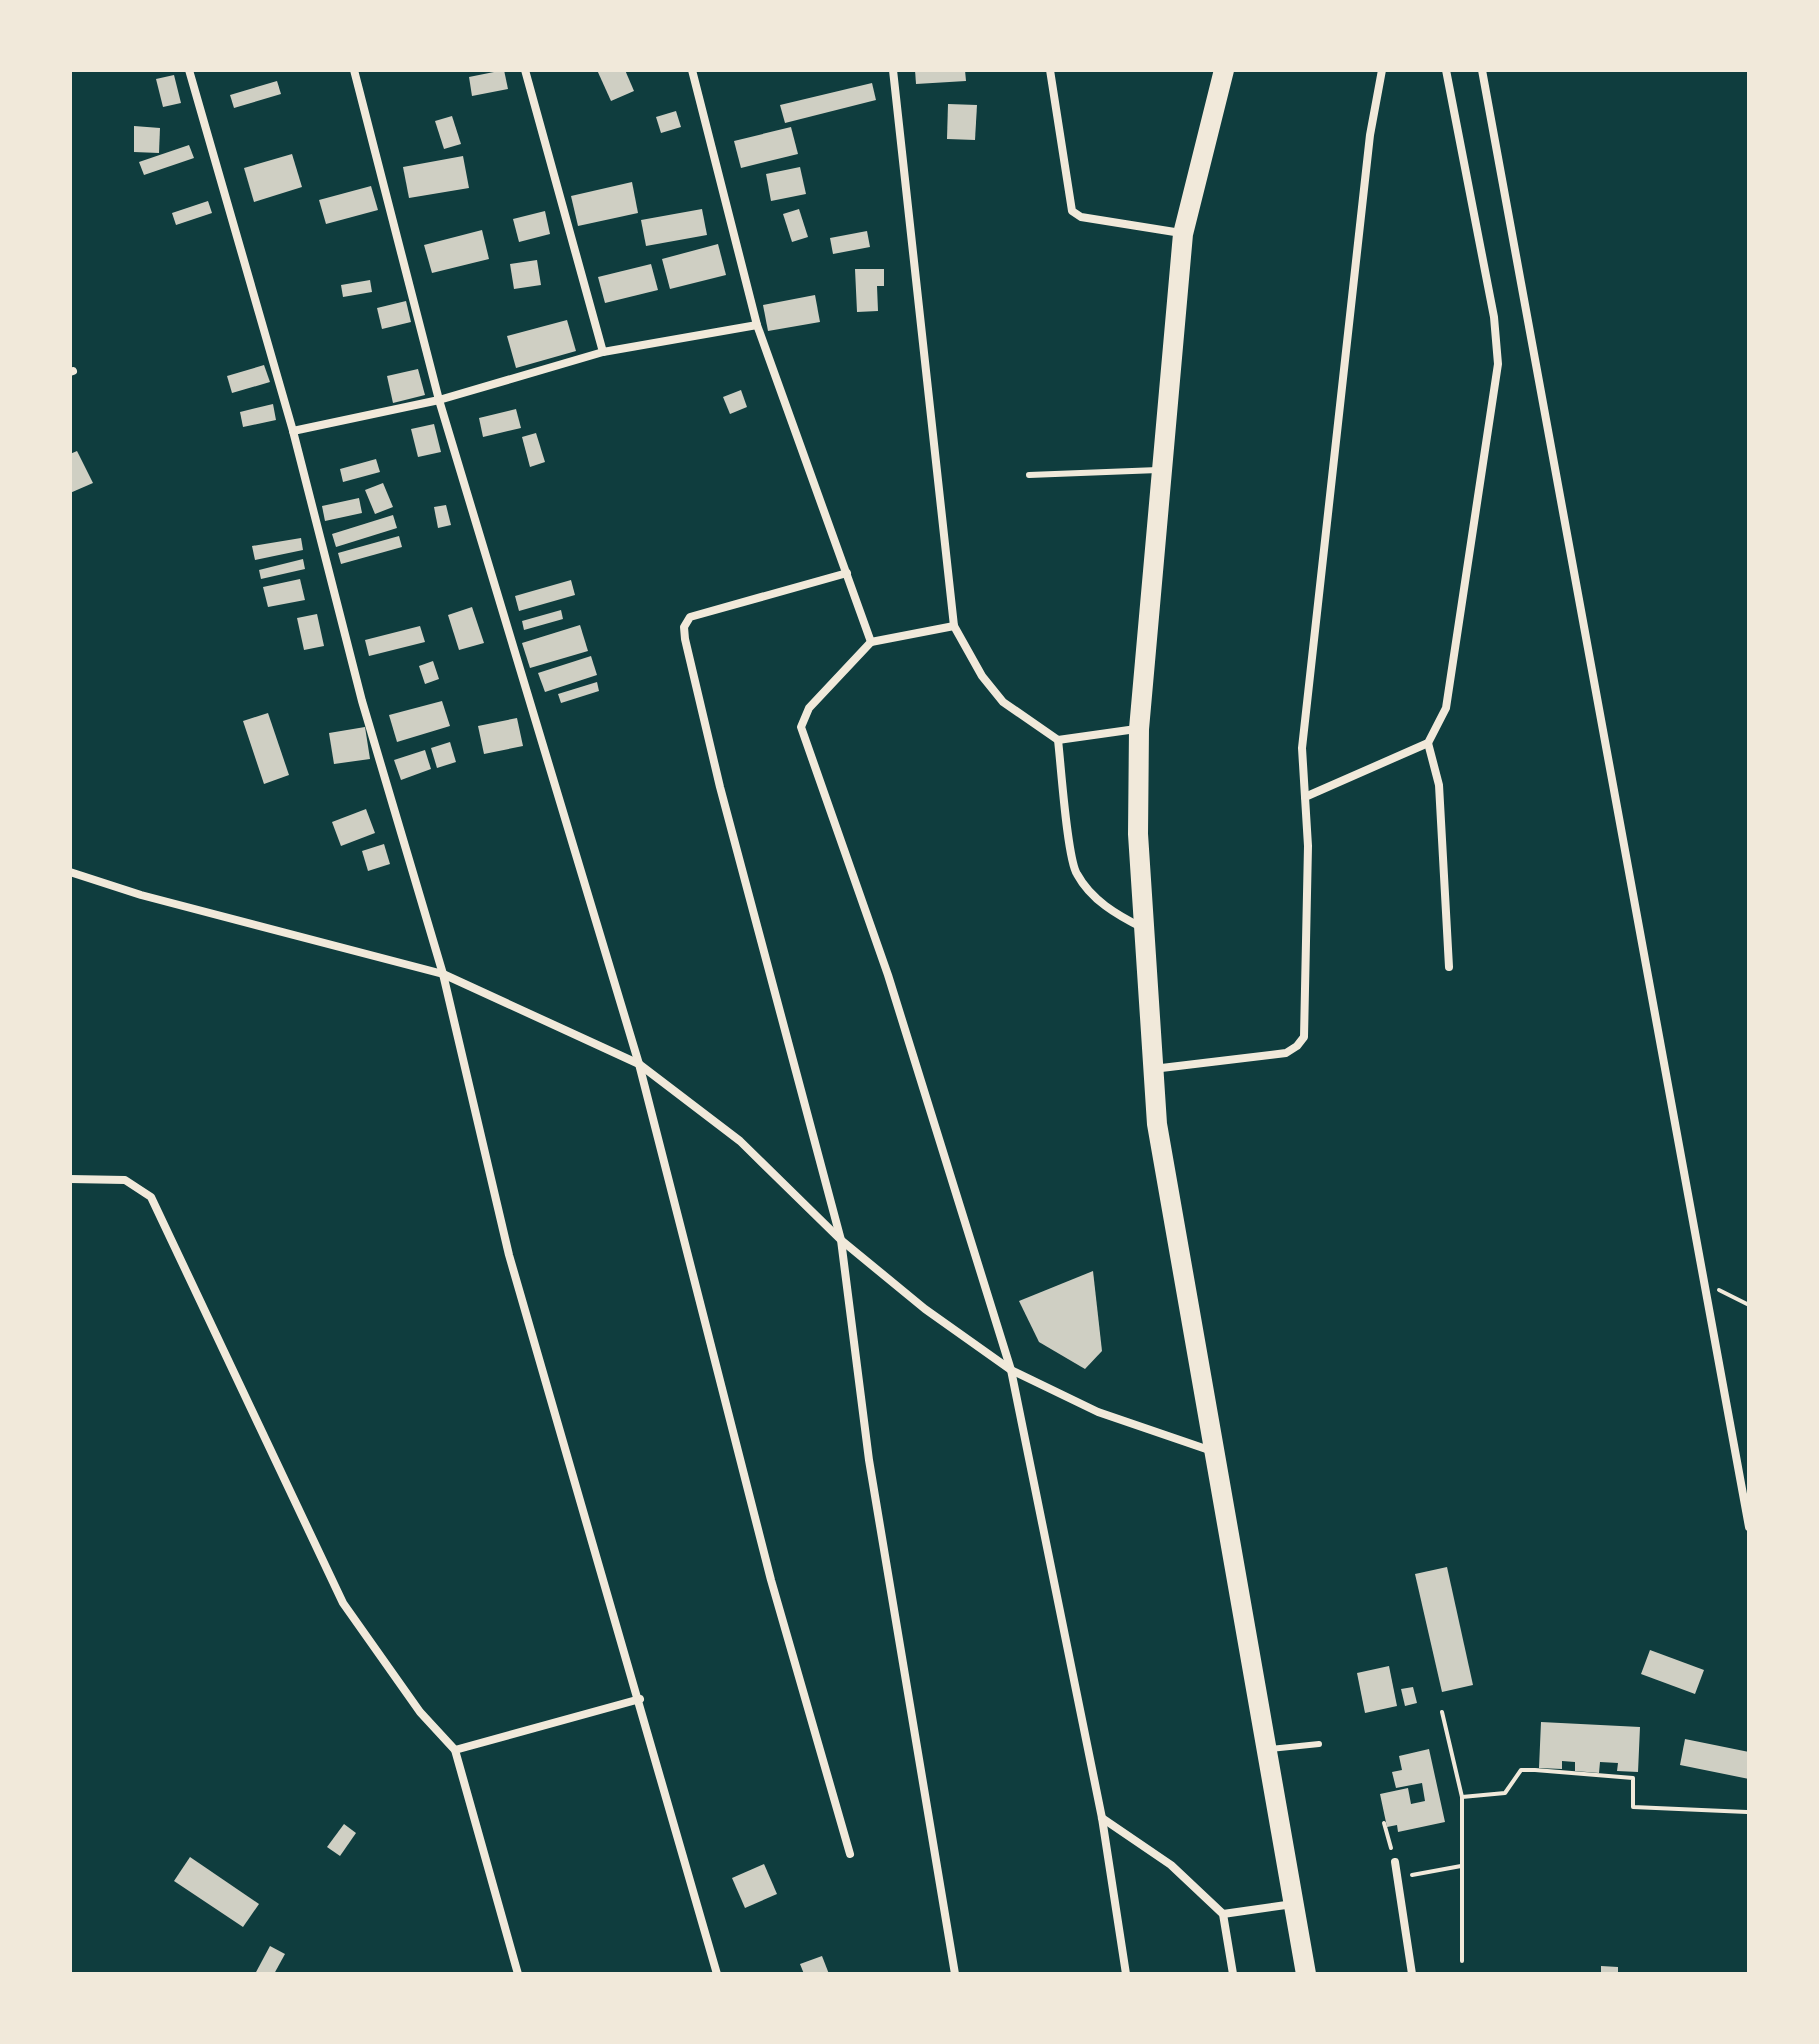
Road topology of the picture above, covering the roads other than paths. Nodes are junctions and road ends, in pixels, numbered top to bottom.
1 (189, 70) edge
2 (354, 70) edge
3 (525, 70) edge
4 (692, 70) edge
5 (893, 70) edge
6 (1050, 70) edge
7 (1224, 70) edge
8 (1382, 70) edge
9 (1446, 70) edge
10 (1482, 70) edge
11 (1183, 234) junction
12 (757, 325) junction
13 (603, 352) junction
14 (439, 400) junction
15 (293, 431) junction
16 (1162, 470) junction
17 (1029, 475) dead end
18 (847, 573) junction
19 (954, 626) junction
20 (871, 642) junction
21 (1139, 729) junction
22 (1058, 740) junction
23 (1428, 743) junction
24 (1305, 797) junction
25 (70, 872) edge
26 (1143, 929) junction
27 (1449, 967) dead end
28 (443, 974) junction
29 (639, 1064) junction
30 (1153, 1069) junction
31 (70, 1179) edge
32 (841, 1240) junction
33 (1011, 1370) junction
34 (1217, 1452) junction
35 (1749, 1527) edge
36 (640, 1699) junction
37 (1319, 1744) dead end
38 (455, 1750) junction
39 (1267, 1750) junction
40 (1102, 1818) junction
41 (850, 1854) dead end
42 (1395, 1862) road end
43 (1294, 1904) junction
44 (1223, 1914) junction
45 (518, 1974) edge
46 (717, 1974) edge
47 (955, 1974) edge
48 (1126, 1974) edge
49 (1233, 1974) edge
50 (1306, 1974) edge
51 (1412, 1974) edge

1 - 15 street
2 - 14 street
3 - 13 street
4 - 12 street
5 - 19 street
6 - 11 street
7 - 11 highway
8 - 24 street
9 - 23 street
10 - 35 street
11 - 16 highway
12 - 13 street
12 - 18 street
13 - 14 street
14 - 15 street
14 - 29 street
15 - 28 street
16 - 17 lane
16 - 21 highway
18 - 20 street
18 - 32 street
19 - 20 street
19 - 22 street
20 - 33 street
21 - 22 street
21 - 26 highway
22 - 26 street
23 - 24 street
23 - 27 street
24 - 30 street
25 - 28 street
26 - 30 highway
28 - 29 street
28 - 36 street
29 - 32 street
29 - 41 street
30 - 34 highway
31 - 38 street
32 - 33 street
32 - 47 street
33 - 34 street
33 - 40 street
34 - 39 highway
36 - 38 street
36 - 46 street
37 - 39 lane
38 - 45 street
39 - 43 highway
40 - 44 street
40 - 48 street
42 - 51 street
43 - 44 street
43 - 50 highway
44 - 49 street

